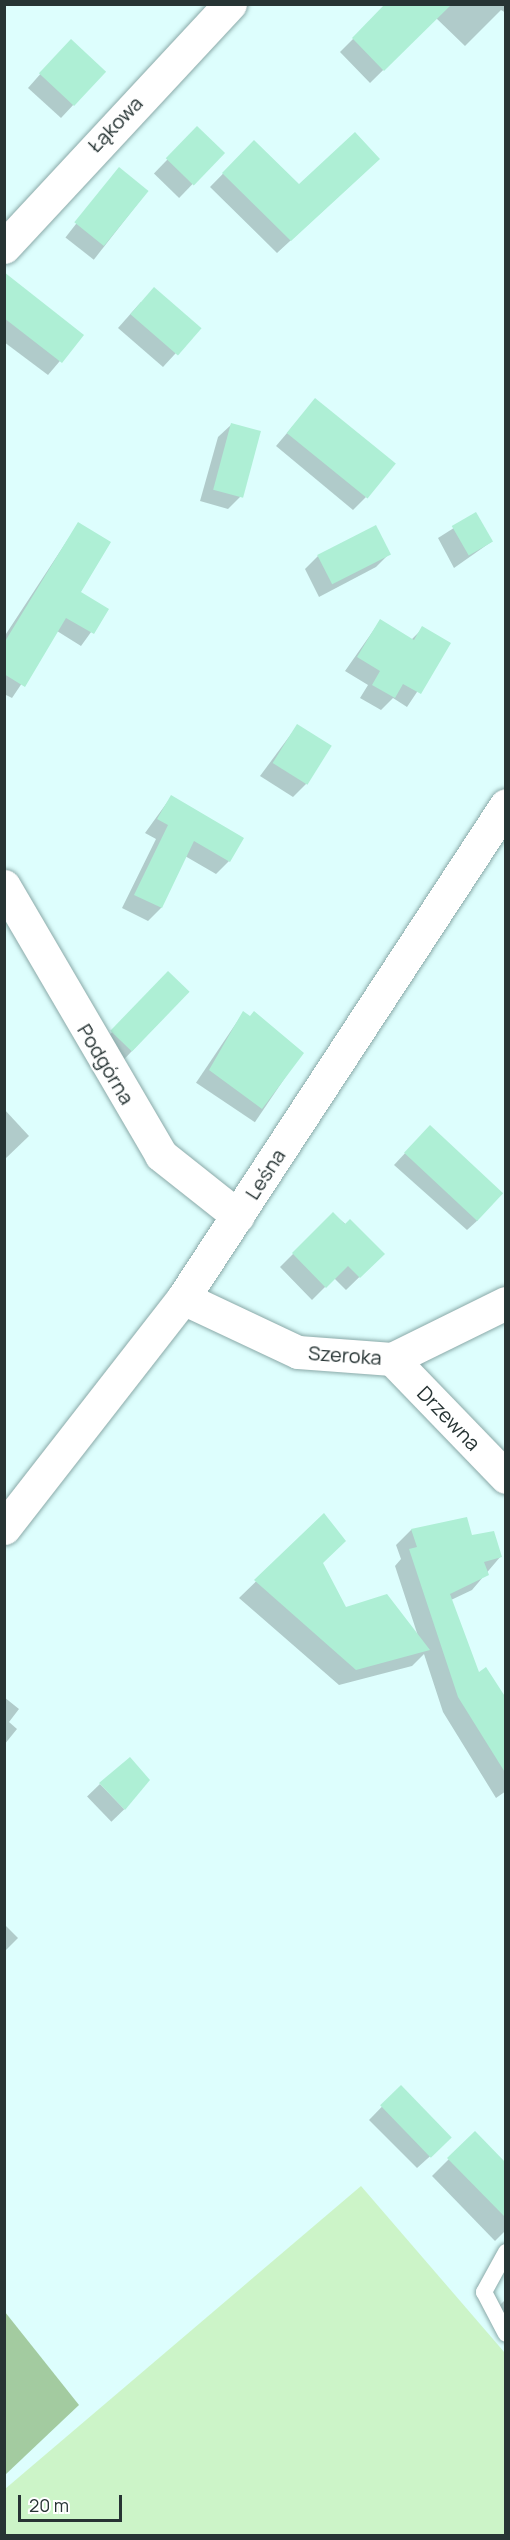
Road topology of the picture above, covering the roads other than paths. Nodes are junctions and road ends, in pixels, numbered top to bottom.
1 (230, 4) edge
2 (4, 247) edge
3 (506, 805) edge
4 (4, 886) edge
5 (238, 1216) junction
6 (183, 1298) junction
7 (506, 1303) edge
8 (392, 1359) junction
9 (506, 1477) edge
10 (4, 1528) edge
11 (506, 2252) edge
12 (506, 2334) edge

1 - 2 street, Łąkowa
3 - 5 street, Leśna
4 - 5 street, Podgórna
5 - 6 street, Leśna
6 - 8 street, Szeroka
6 - 10 street, Leśna
7 - 8 street, Szeroka
8 - 9 street, Drzewna
11 - 12 lane

